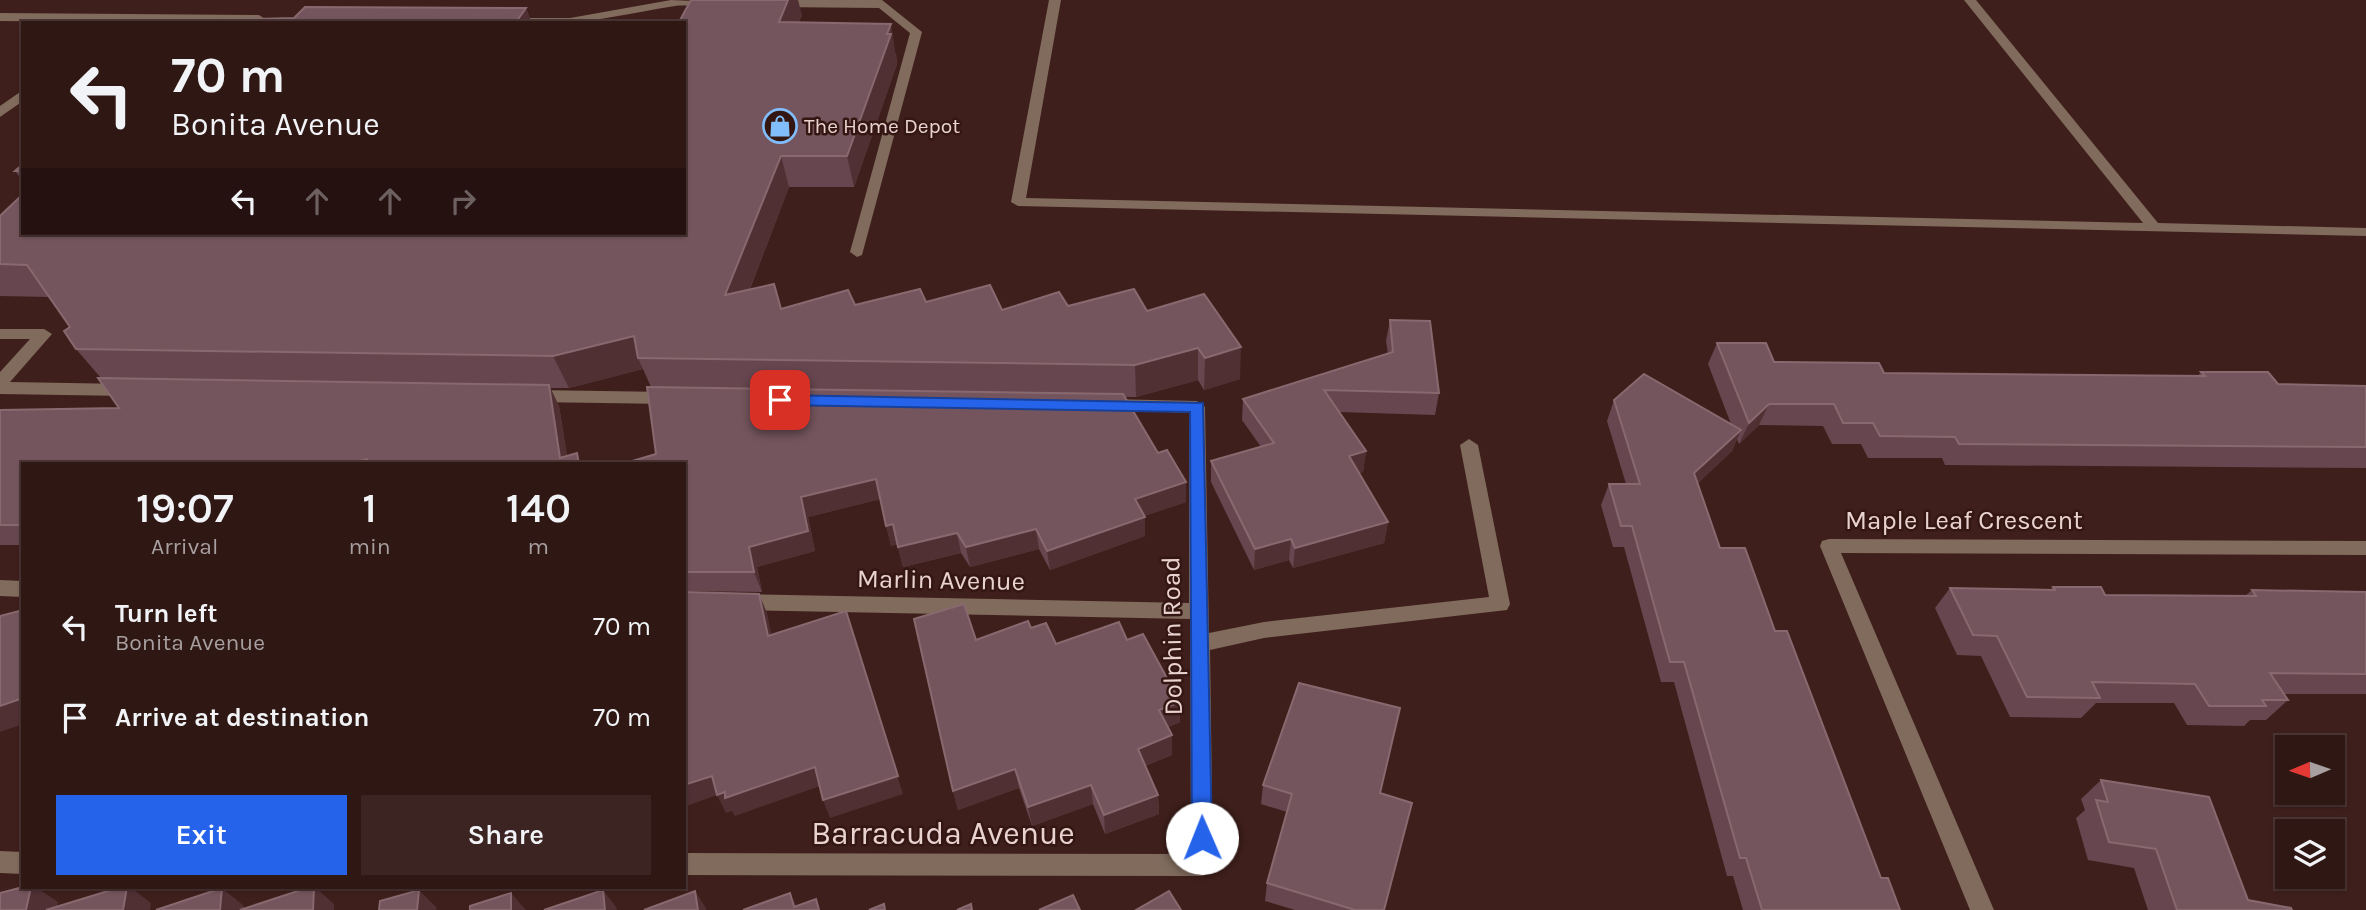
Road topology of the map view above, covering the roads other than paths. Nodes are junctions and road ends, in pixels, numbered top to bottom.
1 (1055, 0) edge
2 (1970, 0) edge
3 (729, 2) edge
4 (883, 2) edge
5 (756, 3) edge
6 (0, 17) edge
7 (107, 20) edge
8 (274, 20) edge
9 (575, 21) edge
10 (21, 96) edge
11 (0, 113) edge
12 (2154, 228) junction
13 (2366, 232) edge
14 (857, 253) dead end
15 (0, 334) edge
16 (0, 385) edge
17 (139, 390) edge
18 (515, 396) edge
19 (682, 398) edge
20 (1086, 405) edge
21 (1469, 445) dead end
22 (2366, 548) edge
23 (0, 588) edge
24 (21, 589) edge
25 (726, 602) edge
26 (1198, 611) junction
27 (1198, 644) junction
28 (0, 862) edge
29 (21, 863) edge
30 (686, 864) edge
31 (1202, 865) joint
32 (1982, 910) edge

1 - 12 street
2 - 12 street
3 - 9 street
4 - 5 street
4 - 14 street
6 - 7 street
7 - 8 street
10 - 11 street
12 - 13 street
15 - 16 street
16 - 17 street
18 - 19 street
20 - 26 street, Dolphin Road
21 - 27 street
22 - 32 street, Maple Leaf Crescent
23 - 24 street
25 - 26 street, Marlin Avenue
26 - 27 street, Dolphin Road
27 - 31 street, Dolphin Road
28 - 29 street
30 - 31 street, Barracuda Avenue

